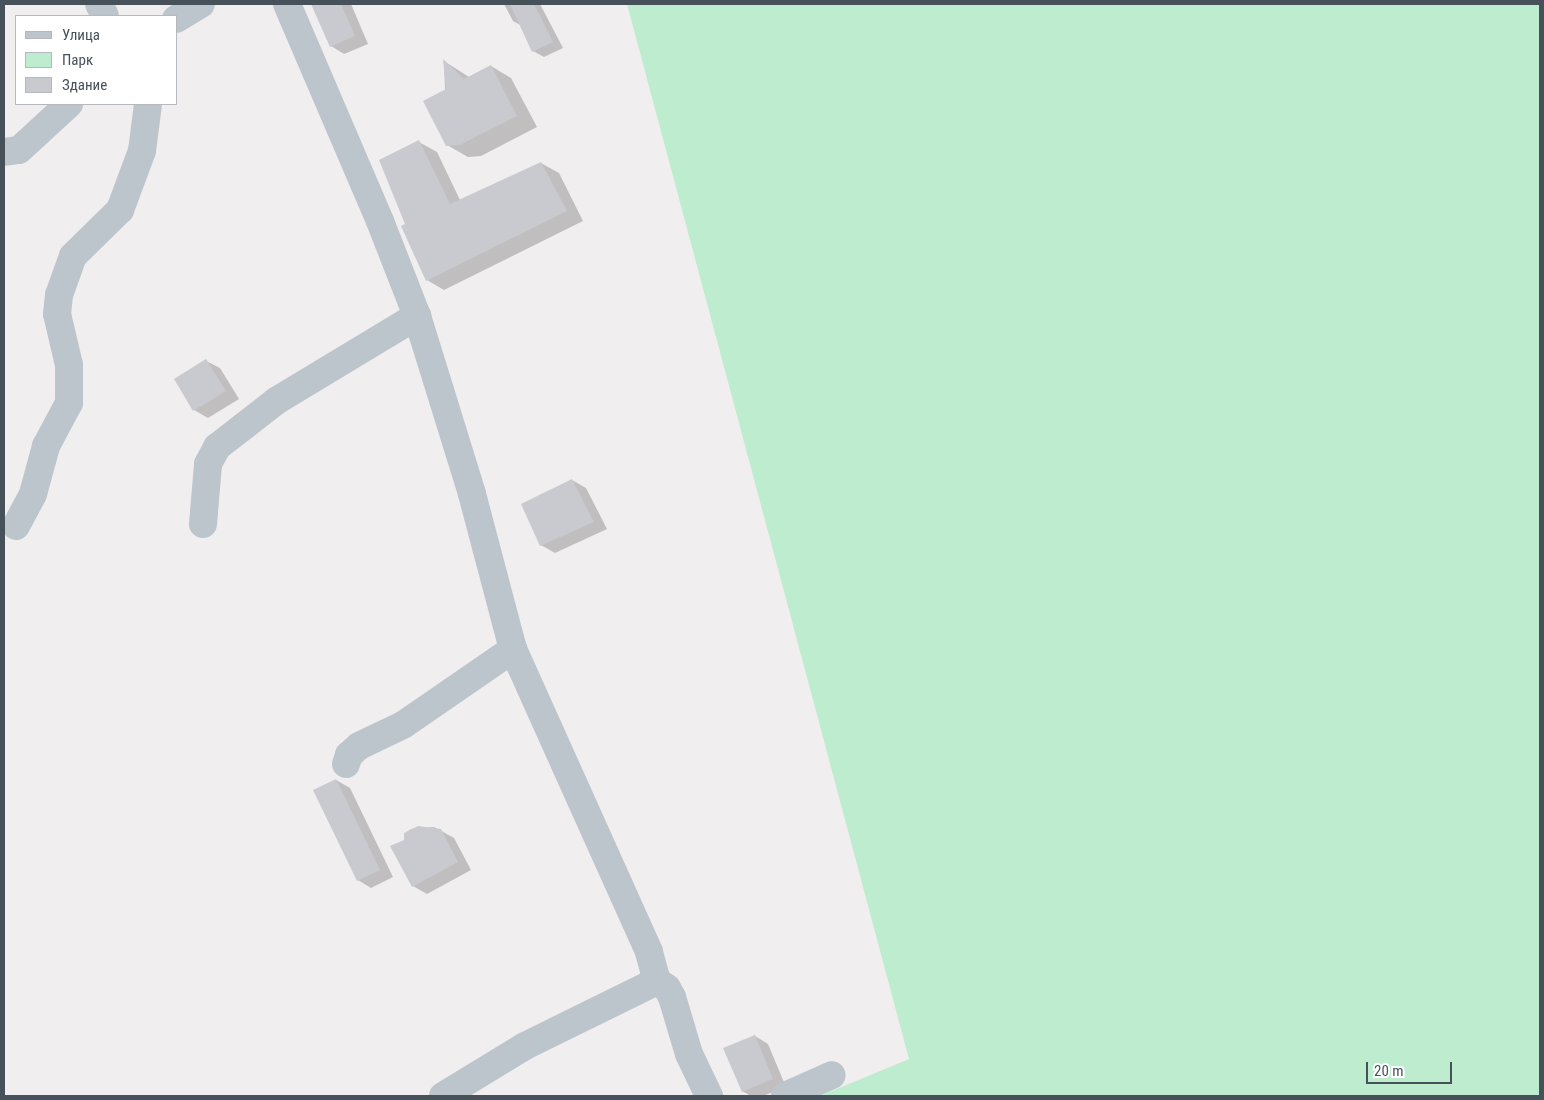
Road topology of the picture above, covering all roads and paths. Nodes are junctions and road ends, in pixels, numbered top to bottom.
1 (201, 4) edge
2 (287, 4) edge
3 (178, 18) edge
4 (68, 105) edge
5 (148, 105) edge
6 (4, 152) edge
7 (417, 316) junction
8 (203, 524) dead end
9 (16, 526) dead end
10 (513, 649) junction
11 (346, 764) dead end
12 (657, 981) junction
13 (832, 1075) dead end
14 (443, 1096) edge
15 (709, 1096) edge
16 (785, 1096) edge

1 - 3 street
2 - 7 street
4 - 6 street
5 - 9 street
7 - 8 street
7 - 10 street
10 - 11 street
10 - 12 street
12 - 14 street
12 - 15 street
13 - 16 street

